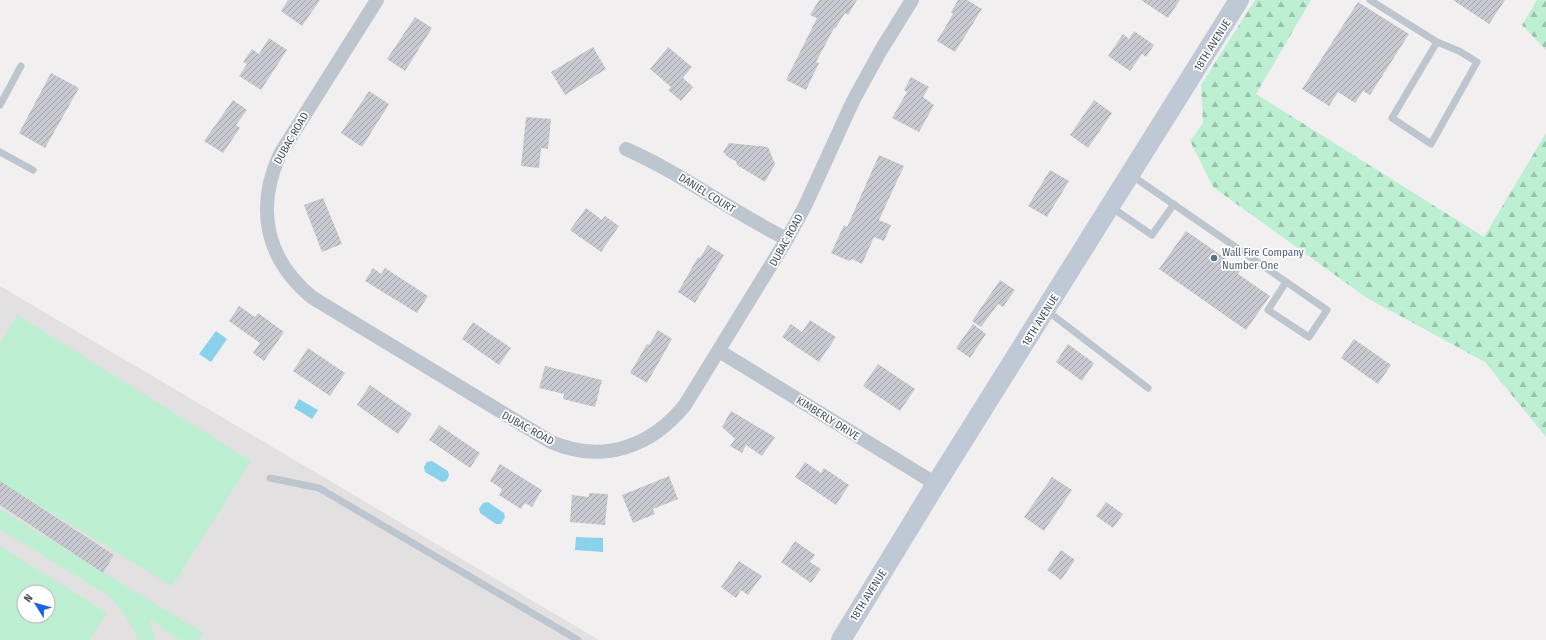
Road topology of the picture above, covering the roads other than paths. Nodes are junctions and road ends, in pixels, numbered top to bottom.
1 (377, 0) edge
2 (912, 0) edge
3 (1240, 0) edge
4 (1370, 0) edge
5 (1437, 42) junction
6 (21, 66) dead end
7 (0, 105) edge
8 (626, 149) dead end
9 (0, 152) edge
10 (33, 170) dead end
11 (1131, 175) junction
12 (1174, 204) junction
13 (1111, 207) junction
14 (787, 239) junction
15 (1286, 282) junction
16 (1046, 310) junction
17 (719, 351) junction
18 (1148, 388) dead end
19 (270, 478) dead end
20 (936, 484) junction
21 (578, 640) edge
22 (841, 640) edge

1 - 17 street, DUBAC ROAD
2 - 14 street, DUBAC ROAD
3 - 11 street, 18TH AVENUE
4 - 5 lane
5 - 5 lane
6 - 7 lane
8 - 14 street, DANIEL COURT
9 - 10 lane
11 - 12 lane
11 - 13 street, 18TH AVENUE
12 - 13 lane
12 - 15 lane
13 - 16 street, 18TH AVENUE
14 - 17 street, DUBAC ROAD
15 - 15 lane
16 - 18 lane
16 - 20 street, 18TH AVENUE
17 - 20 street, KIMBERLY DRIVE
19 - 21 lane
20 - 22 street, 18TH AVENUE

